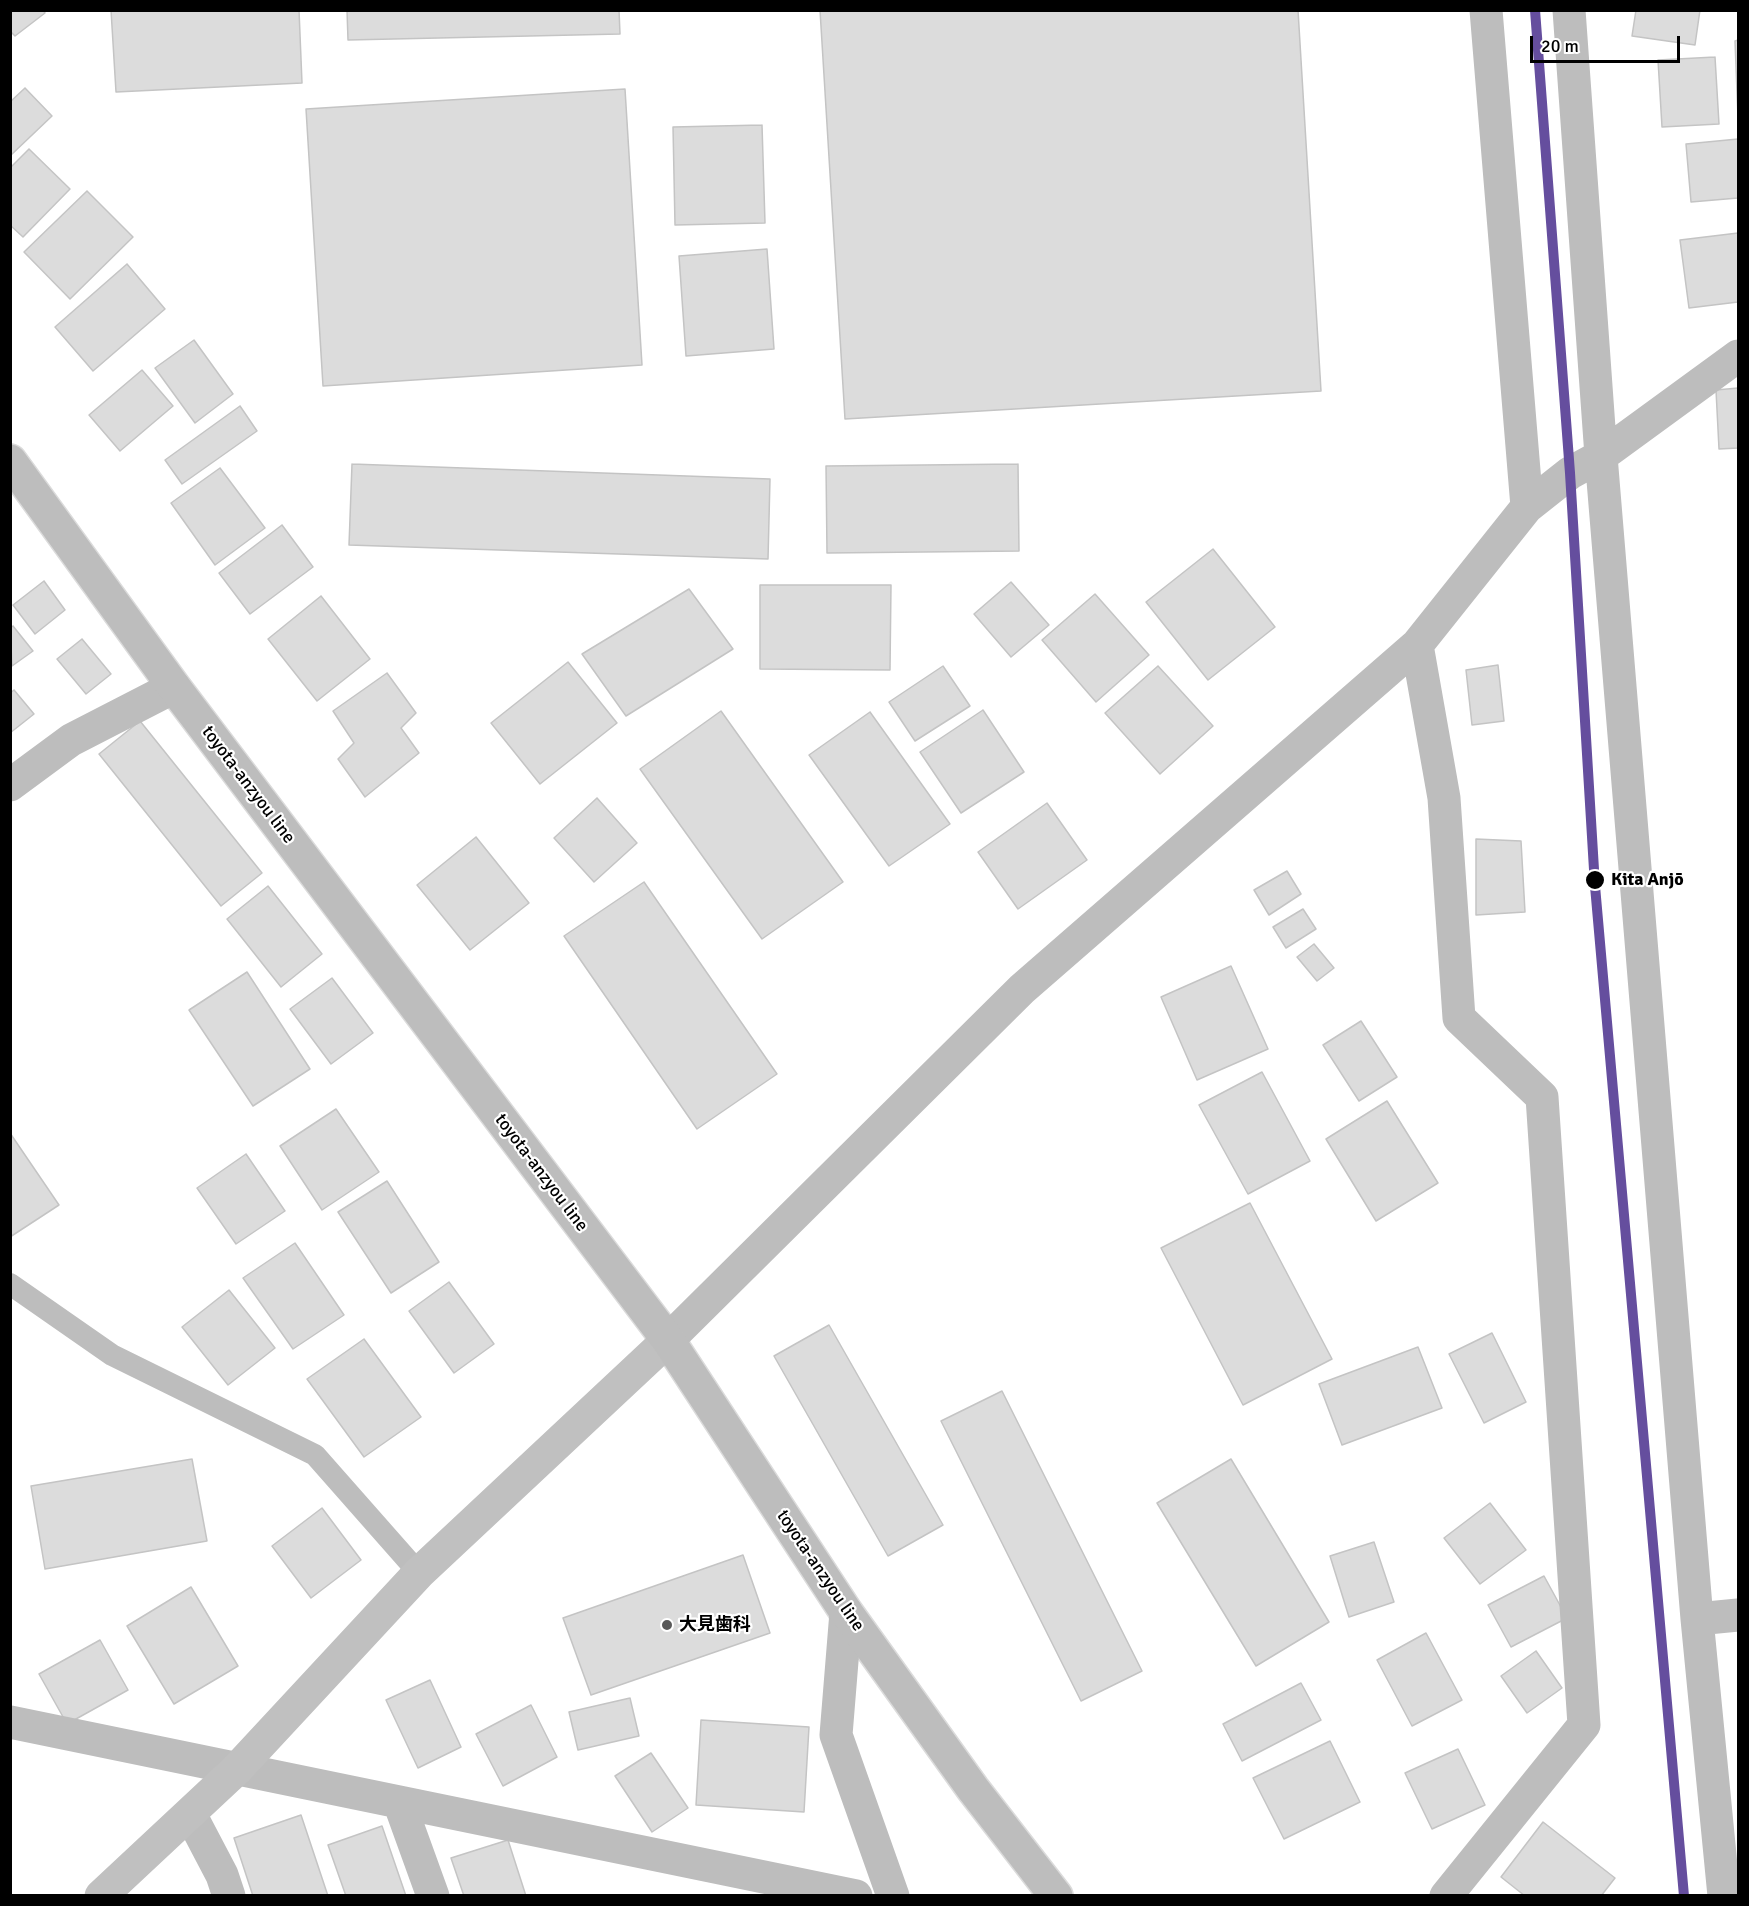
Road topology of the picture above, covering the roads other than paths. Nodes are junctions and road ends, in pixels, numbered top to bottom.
1 (1486, 10) edge
2 (1569, 10) edge
3 (1738, 356) edge
4 (1601, 456) junction
5 (10, 461) edge
6 (1527, 507) junction
7 (1417, 645) junction
8 (174, 687) junction
9 (10, 785) edge
10 (10, 1284) edge
11 (668, 1340) junction
12 (419, 1573) junction
13 (846, 1612) junction
14 (1738, 1615) edge
15 (1697, 1619) junction
16 (10, 1722) edge
17 (237, 1769) junction
18 (399, 1802) junction
19 (190, 1814) junction
20 (101, 1896) edge
21 (229, 1896) edge
22 (433, 1896) edge
23 (856, 1896) edge
24 (893, 1896) edge
25 (1056, 1896) edge
26 (1446, 1896) edge
27 (1724, 1896) edge

1 - 6 street
2 - 4 street
3 - 4 street
4 - 6 street
4 - 15 street
5 - 8 street, toyota-anzyou line
6 - 7 street
7 - 11 street
7 - 26 street
8 - 9 street
8 - 11 street, toyota-anzyou line
10 - 12 lane
11 - 12 street
11 - 13 street, toyota-anzyou line
12 - 17 street
13 - 24 street
13 - 25 street, toyota-anzyou line
14 - 15 street
15 - 27 street
16 - 17 street
17 - 18 street
17 - 19 street
18 - 22 street
18 - 23 street
19 - 20 street
19 - 21 street

